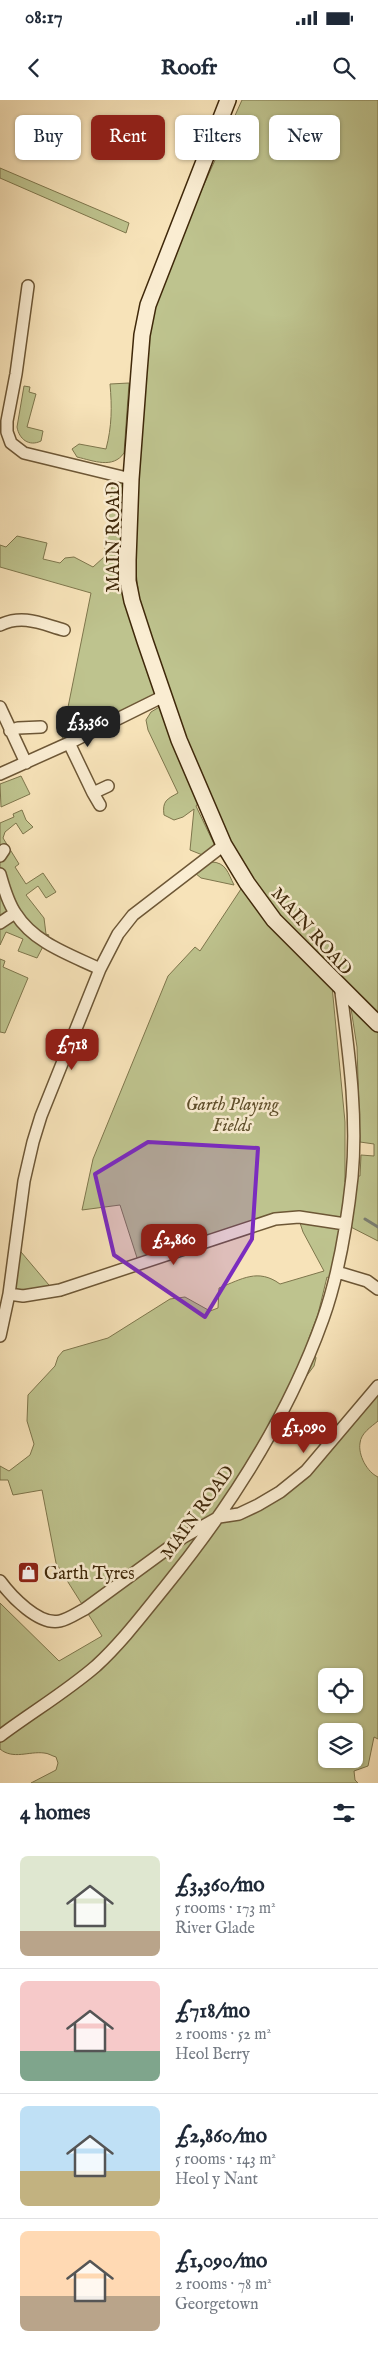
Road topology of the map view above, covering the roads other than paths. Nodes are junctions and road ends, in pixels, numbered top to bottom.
1 (228, 100) edge
2 (28, 286) dead end
3 (131, 478) junction
4 (0, 625) edge
5 (64, 630) dead end
6 (164, 696) junction
7 (0, 707) edge
8 (41, 728) dead end
9 (10, 731) junction
10 (69, 743) junction
11 (26, 763) junction
12 (0, 774) edge
13 (108, 786) dead end
14 (94, 793) junction
15 (100, 805) dead end
16 (224, 845) junction
17 (0, 874) edge
18 (15, 913) junction
19 (0, 923) edge
20 (100, 969) junction
21 (340, 984) junction
22 (378, 1024) edge
23 (345, 1224) junction
24 (336, 1272) junction
25 (378, 1289) edge
26 (9, 1294) junction
27 (0, 1336) edge
28 (378, 1386) edge
29 (219, 1517) junction
30 (0, 1581) edge
31 (0, 1736) edge

1 - 3 street, MAIN ROAD
2 - 3 street
3 - 6 street, MAIN ROAD
4 - 5 street
6 - 10 street
6 - 16 street, MAIN ROAD
7 - 9 street
8 - 9 street
9 - 11 street
10 - 11 street
10 - 14 street
11 - 12 street
13 - 14 street
14 - 15 street
16 - 20 street
16 - 21 street, MAIN ROAD
17 - 18 street
18 - 19 street
18 - 20 street
20 - 26 street
21 - 22 street
21 - 23 street, MAIN ROAD
23 - 24 street, MAIN ROAD
23 - 26 street
24 - 25 street
24 - 29 street, MAIN ROAD
26 - 27 street
28 - 29 street
29 - 30 street
29 - 31 street, MAIN ROAD

